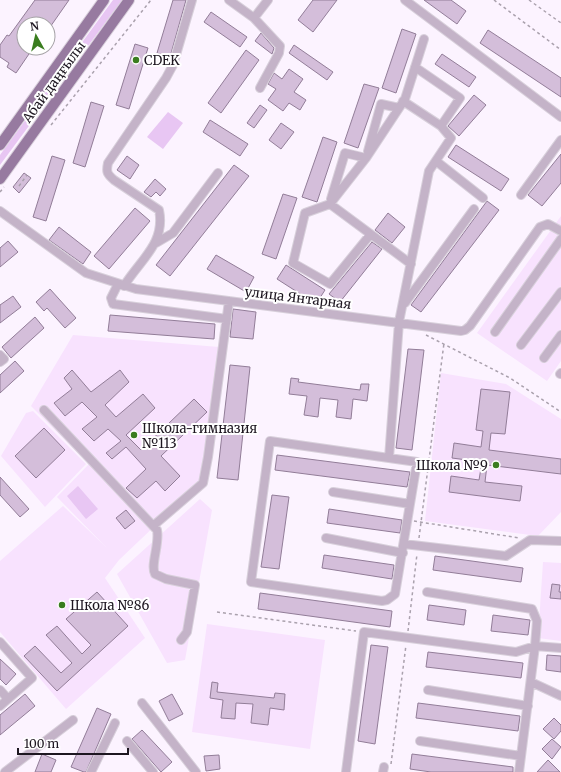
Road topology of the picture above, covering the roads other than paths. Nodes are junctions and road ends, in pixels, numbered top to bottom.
1 (104, 0) edge
2 (129, 0) edge
3 (192, 0) edge
4 (229, 0) edge
5 (268, 0) edge
6 (405, 0) edge
7 (254, 18) junction
8 (424, 39) dead end
9 (415, 67) junction
10 (260, 88) dead end
11 (401, 105) junction
12 (561, 116) edge
13 (441, 126) junction
14 (561, 140) edge
15 (0, 144) edge
16 (366, 158) junction
17 (436, 161) junction
18 (218, 173) dead end
19 (0, 179) edge
20 (521, 195) dead end
21 (483, 198) dead end
22 (330, 204) junction
23 (474, 209) dead end
24 (0, 211) edge
25 (561, 231) edge
26 (370, 235) junction
27 (561, 239) edge
28 (156, 243) junction
29 (411, 264) junction
30 (121, 285) junction
31 (561, 292) edge
32 (229, 301) junction
33 (403, 305) junction
34 (227, 319) junction
35 (399, 322) junction
36 (495, 332) dead end
37 (561, 335) edge
38 (521, 345) dead end
39 (0, 355) edge
40 (544, 358) dead end
41 (0, 362) edge
42 (44, 410) dead end
43 (388, 458) junction
44 (333, 492) dead end
45 (410, 504) junction
46 (153, 526) junction
47 (326, 538) dead end
48 (561, 541) edge
49 (404, 548) junction
50 (427, 592) dead end
51 (181, 640) dead end
52 (0, 642) edge
53 (535, 646) junction
54 (561, 648) edge
55 (531, 682) junction
56 (0, 690) edge
57 (428, 690) dead end
58 (561, 696) edge
59 (8, 699) junction
60 (142, 703) dead end
61 (0, 706) edge
62 (528, 706) junction
63 (73, 720) dead end
64 (115, 723) dead end
65 (127, 741) dead end
66 (420, 742) dead end
67 (521, 756) junction
68 (5, 772) edge
69 (91, 772) edge
70 (153, 772) edge
71 (196, 772) edge
72 (346, 772) edge
73 (519, 772) edge

1 - 15 main road, Абай даңғылы
2 - 19 main road, Абай даңғылы
3 - 28 street
4 - 7 street
5 - 7 street
6 - 12 street
7 - 10 street
8 - 9 street
9 - 11 street
9 - 13 street
11 - 13 street
11 - 16 street
11 - 16 street
13 - 17 street
14 - 20 street
16 - 22 street
16 - 22 street
17 - 21 street
17 - 29 street
18 - 28 street
22 - 26 street
22 - 26 street
23 - 33 street
24 - 30 street, улица Янтарная
25 - 35 street, улица Янтарная
26 - 29 street
27 - 36 street
28 - 30 street
29 - 33 street
30 - 32 street, улица Янтарная
30 - 34 street
31 - 38 street
32 - 34 street
32 - 35 street, улица Янтарная
33 - 35 street
34 - 46 street
35 - 43 street
37 - 40 street
39 - 41 street
42 - 46 street
43 - 45 street
43 - 49 street
44 - 45 street
45 - 49 street
46 - 51 street
47 - 49 street
48 - 49 street
50 - 53 street
52 - 59 street
53 - 54 street
53 - 55 street
53 - 72 street
55 - 58 street
55 - 62 street
56 - 59 street
57 - 62 street
59 - 61 street
60 - 71 street
62 - 67 street
63 - 68 street
64 - 69 street
65 - 70 street
66 - 67 street
67 - 73 street

